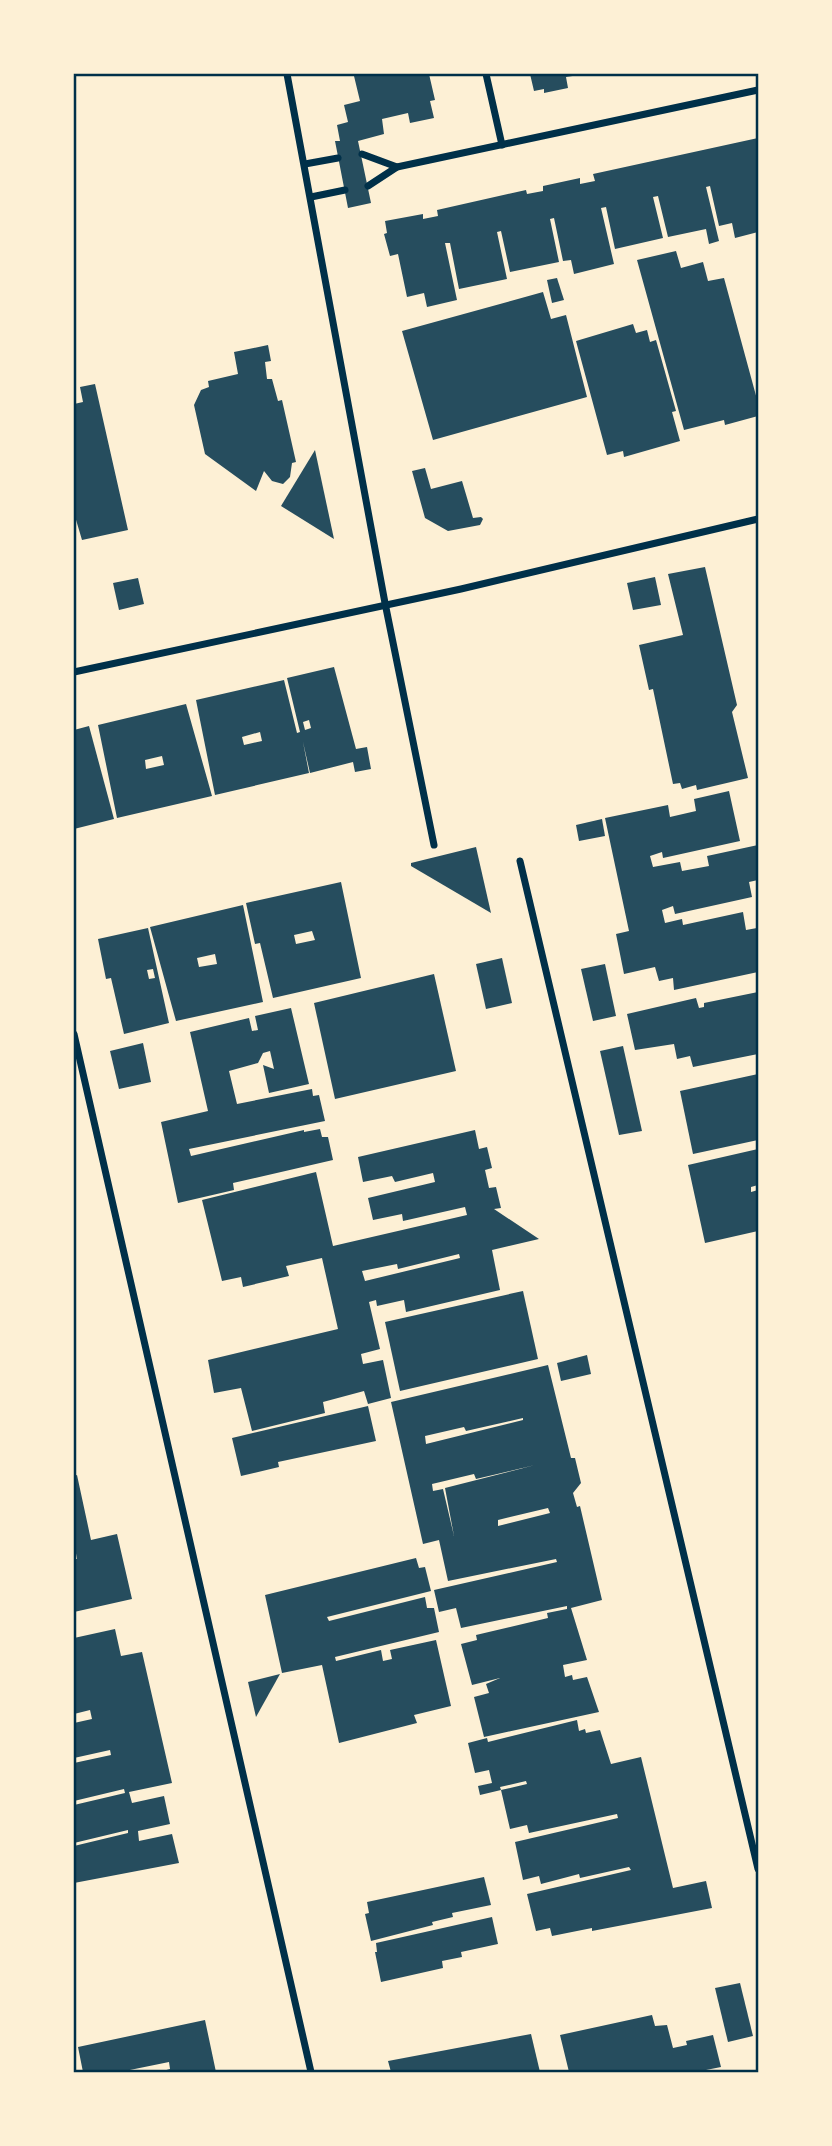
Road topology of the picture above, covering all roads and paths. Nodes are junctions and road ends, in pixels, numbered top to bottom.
1 (287, 74) edge
2 (486, 74) edge
3 (758, 90) edge
4 (502, 145) junction
5 (362, 154) dead end
6 (338, 158) dead end
7 (305, 164) junction
8 (397, 167) junction
9 (368, 186) dead end
10 (345, 190) dead end
11 (311, 197) junction
12 (758, 519) edge
13 (385, 603) junction
14 (74, 672) edge
15 (434, 845) dead end
16 (520, 861) dead end
17 (74, 1034) edge
18 (758, 1869) edge
19 (311, 2073) edge

1 - 7 street
2 - 4 street
3 - 4 street
4 - 8 street
5 - 8 street
6 - 7 street
7 - 11 street
8 - 9 street
10 - 11 street
11 - 13 street
12 - 13 street
13 - 14 street
13 - 15 street
16 - 18 street
17 - 19 street

